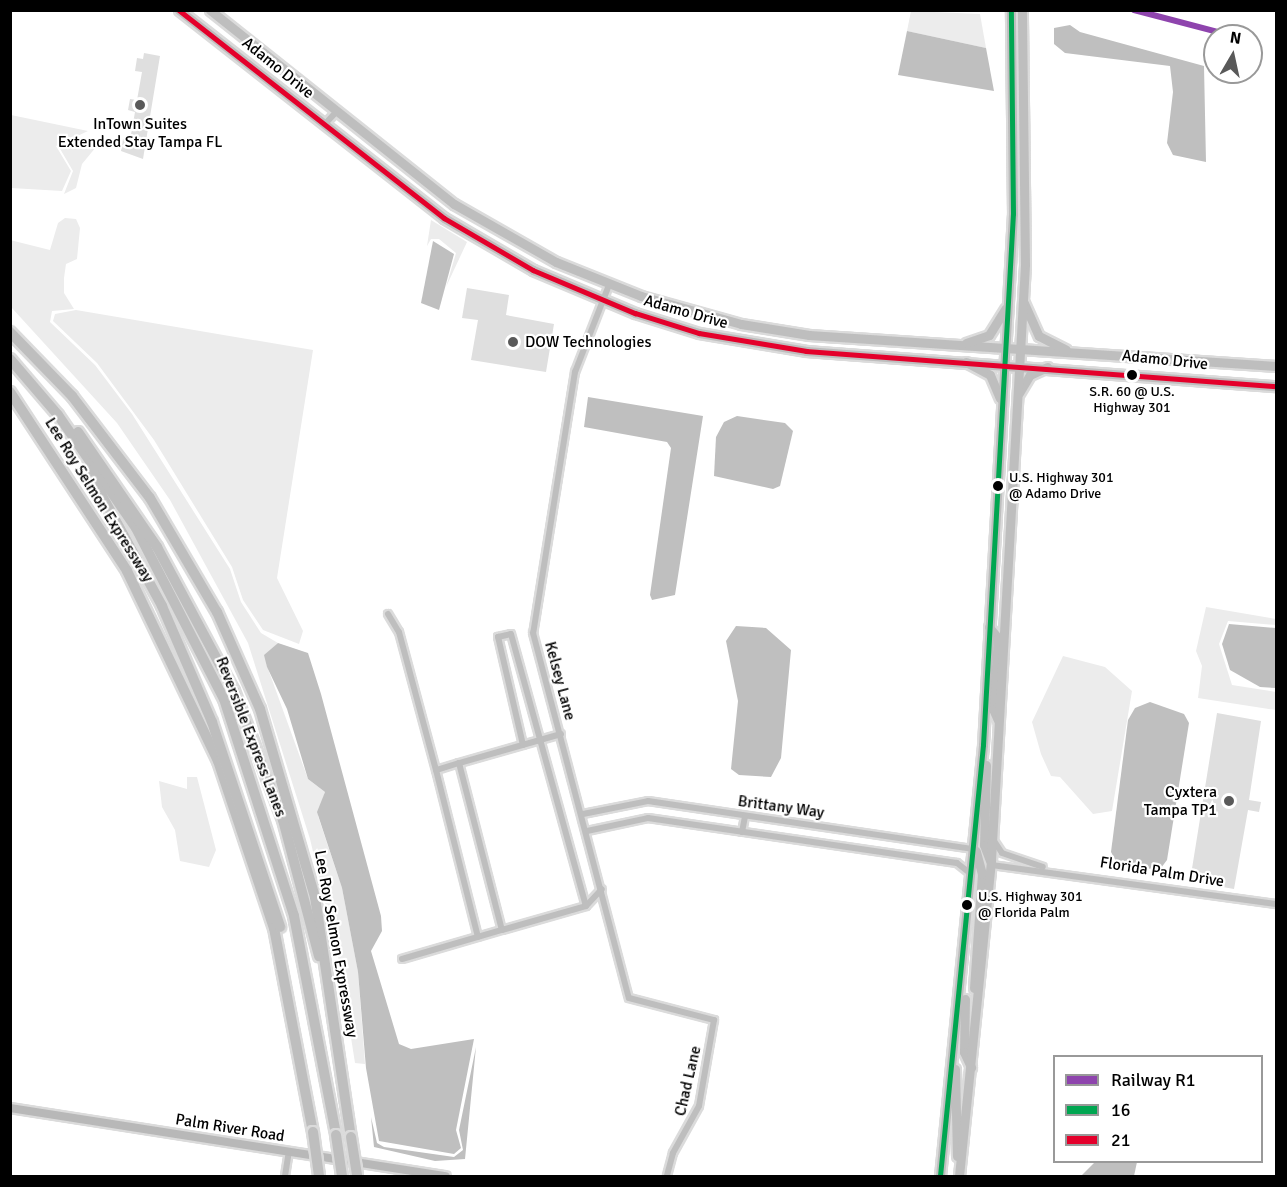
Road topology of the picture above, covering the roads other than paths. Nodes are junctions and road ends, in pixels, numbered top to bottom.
1 (179, 10) edge
2 (210, 10) edge
3 (1012, 13) edge
4 (1022, 15) edge
5 (336, 112) junction
6 (324, 125) junction
7 (609, 285) junction
8 (1009, 298) junction
9 (1023, 298) junction
10 (603, 301) junction
11 (10, 332) edge
12 (957, 346) junction
13 (1005, 349) junction
14 (1020, 350) junction
15 (1073, 353) junction
16 (10, 359) edge
17 (964, 361) junction
18 (1004, 362) junction
19 (1019, 363) junction
20 (1050, 366) junction
21 (1276, 366) edge
22 (1276, 386) edge
23 (10, 392) edge
24 (39, 392) junction
25 (1017, 398) junction
26 (1002, 407) junction
27 (58, 415) junction
28 (388, 614) dead end
29 (989, 627) junction
30 (999, 722) junction
31 (561, 734) junction
32 (540, 740) junction
33 (523, 745) junction
34 (983, 745) junction
35 (459, 763) junction
36 (436, 770) junction
37 (583, 814) junction
38 (745, 816) junction
39 (587, 831) junction
40 (742, 832) junction
41 (861, 833) junction
42 (993, 839) junction
43 (859, 848) junction
44 (975, 849) junction
45 (991, 865) junction
46 (1044, 868) junction
47 (973, 876) junction
48 (602, 889) junction
49 (1276, 904) edge
50 (586, 906) junction
51 (502, 930) junction
52 (478, 937) junction
53 (965, 951) junction
54 (402, 959) dead end
55 (327, 973) junction
56 (977, 1005) junction
57 (296, 1019) junction
58 (714, 1020) joint
59 (952, 1064) junction
60 (971, 1067) junction
61 (10, 1108) edge
62 (289, 1152) junction
63 (285, 1176) edge
64 (320, 1176) edge
65 (342, 1176) edge
66 (357, 1176) edge
67 (446, 1176) edge
68 (667, 1176) edge
69 (940, 1176) edge
70 (959, 1176) edge

1 - 6 main road, Adamo Drive
2 - 5 main road, Adamo Drive
3 - 8 main road
4 - 9 main road
5 - 6 street
5 - 7 main road, Adamo Drive
6 - 10 main road, Adamo Drive
7 - 10 street, Kelsey Lane
7 - 12 main road, Adamo Drive
8 - 12 main road
8 - 13 main road
9 - 14 main road
9 - 15 main road
10 - 17 main road, Adamo Drive
10 - 31 street, Kelsey Lane
11 - 55 highway, Lee Roy Selmon Expressway
12 - 13 main road, Adamo Drive
13 - 14 main road, Adamo Drive
13 - 18 main road
14 - 15 main road, Adamo Drive
14 - 19 main road
15 - 21 main road, Adamo Drive
16 - 24 highway, Reversible Express Lanes
17 - 18 main road, Adamo Drive
17 - 26 main road
18 - 19 main road, Adamo Drive
18 - 26 main road
19 - 20 main road, Adamo Drive
19 - 25 main road
20 - 22 main road, Adamo Drive
20 - 25 main road
23 - 57 highway, Lee Roy Selmon Expressway
24 - 27 highway, Reversible Express Lanes
24 - 55 highway
25 - 30 main road
26 - 29 main road
27 - 57 highway
27 - 65 highway, Reversible Express Lanes, bridge
28 - 36 street
29 - 30 main road
29 - 34 main road
30 - 42 main road
31 - 32 street
31 - 37 street, Kelsey Lane
32 - 33 street
32 - 33 street
32 - 50 street
33 - 35 street
34 - 44 main road
34 - 45 main road
35 - 36 street
35 - 51 street
36 - 52 street
37 - 38 street, Brittany Way
37 - 39 street, Kelsey Lane
38 - 40 street
38 - 41 street, Brittany Way
39 - 40 street, Brittany Way
39 - 48 street, Kelsey Lane
40 - 43 street, Brittany Way
41 - 43 street
41 - 44 street, Brittany Way
42 - 45 main road
42 - 46 street, Florida Palm Drive
43 - 47 street, Brittany Way
44 - 47 main road
44 - 56 main road
45 - 46 street, Florida Palm Drive
45 - 56 main road
46 - 49 street, Florida Palm Drive
47 - 53 main road
48 - 50 street
48 - 58 street, Kelsey Lane
50 - 51 street
51 - 52 street
52 - 54 street
53 - 59 main road
53 - 60 main road
55 - 66 highway, Lee Roy Selmon Expressway, bridge
56 - 60 main road
57 - 64 highway, Lee Roy Selmon Expressway, bridge
58 - 68 street, Chad Lane
59 - 69 main road
59 - 70 main road
60 - 70 main road
61 - 62 street, Palm River Road
62 - 63 street
62 - 67 street, Palm River Road

